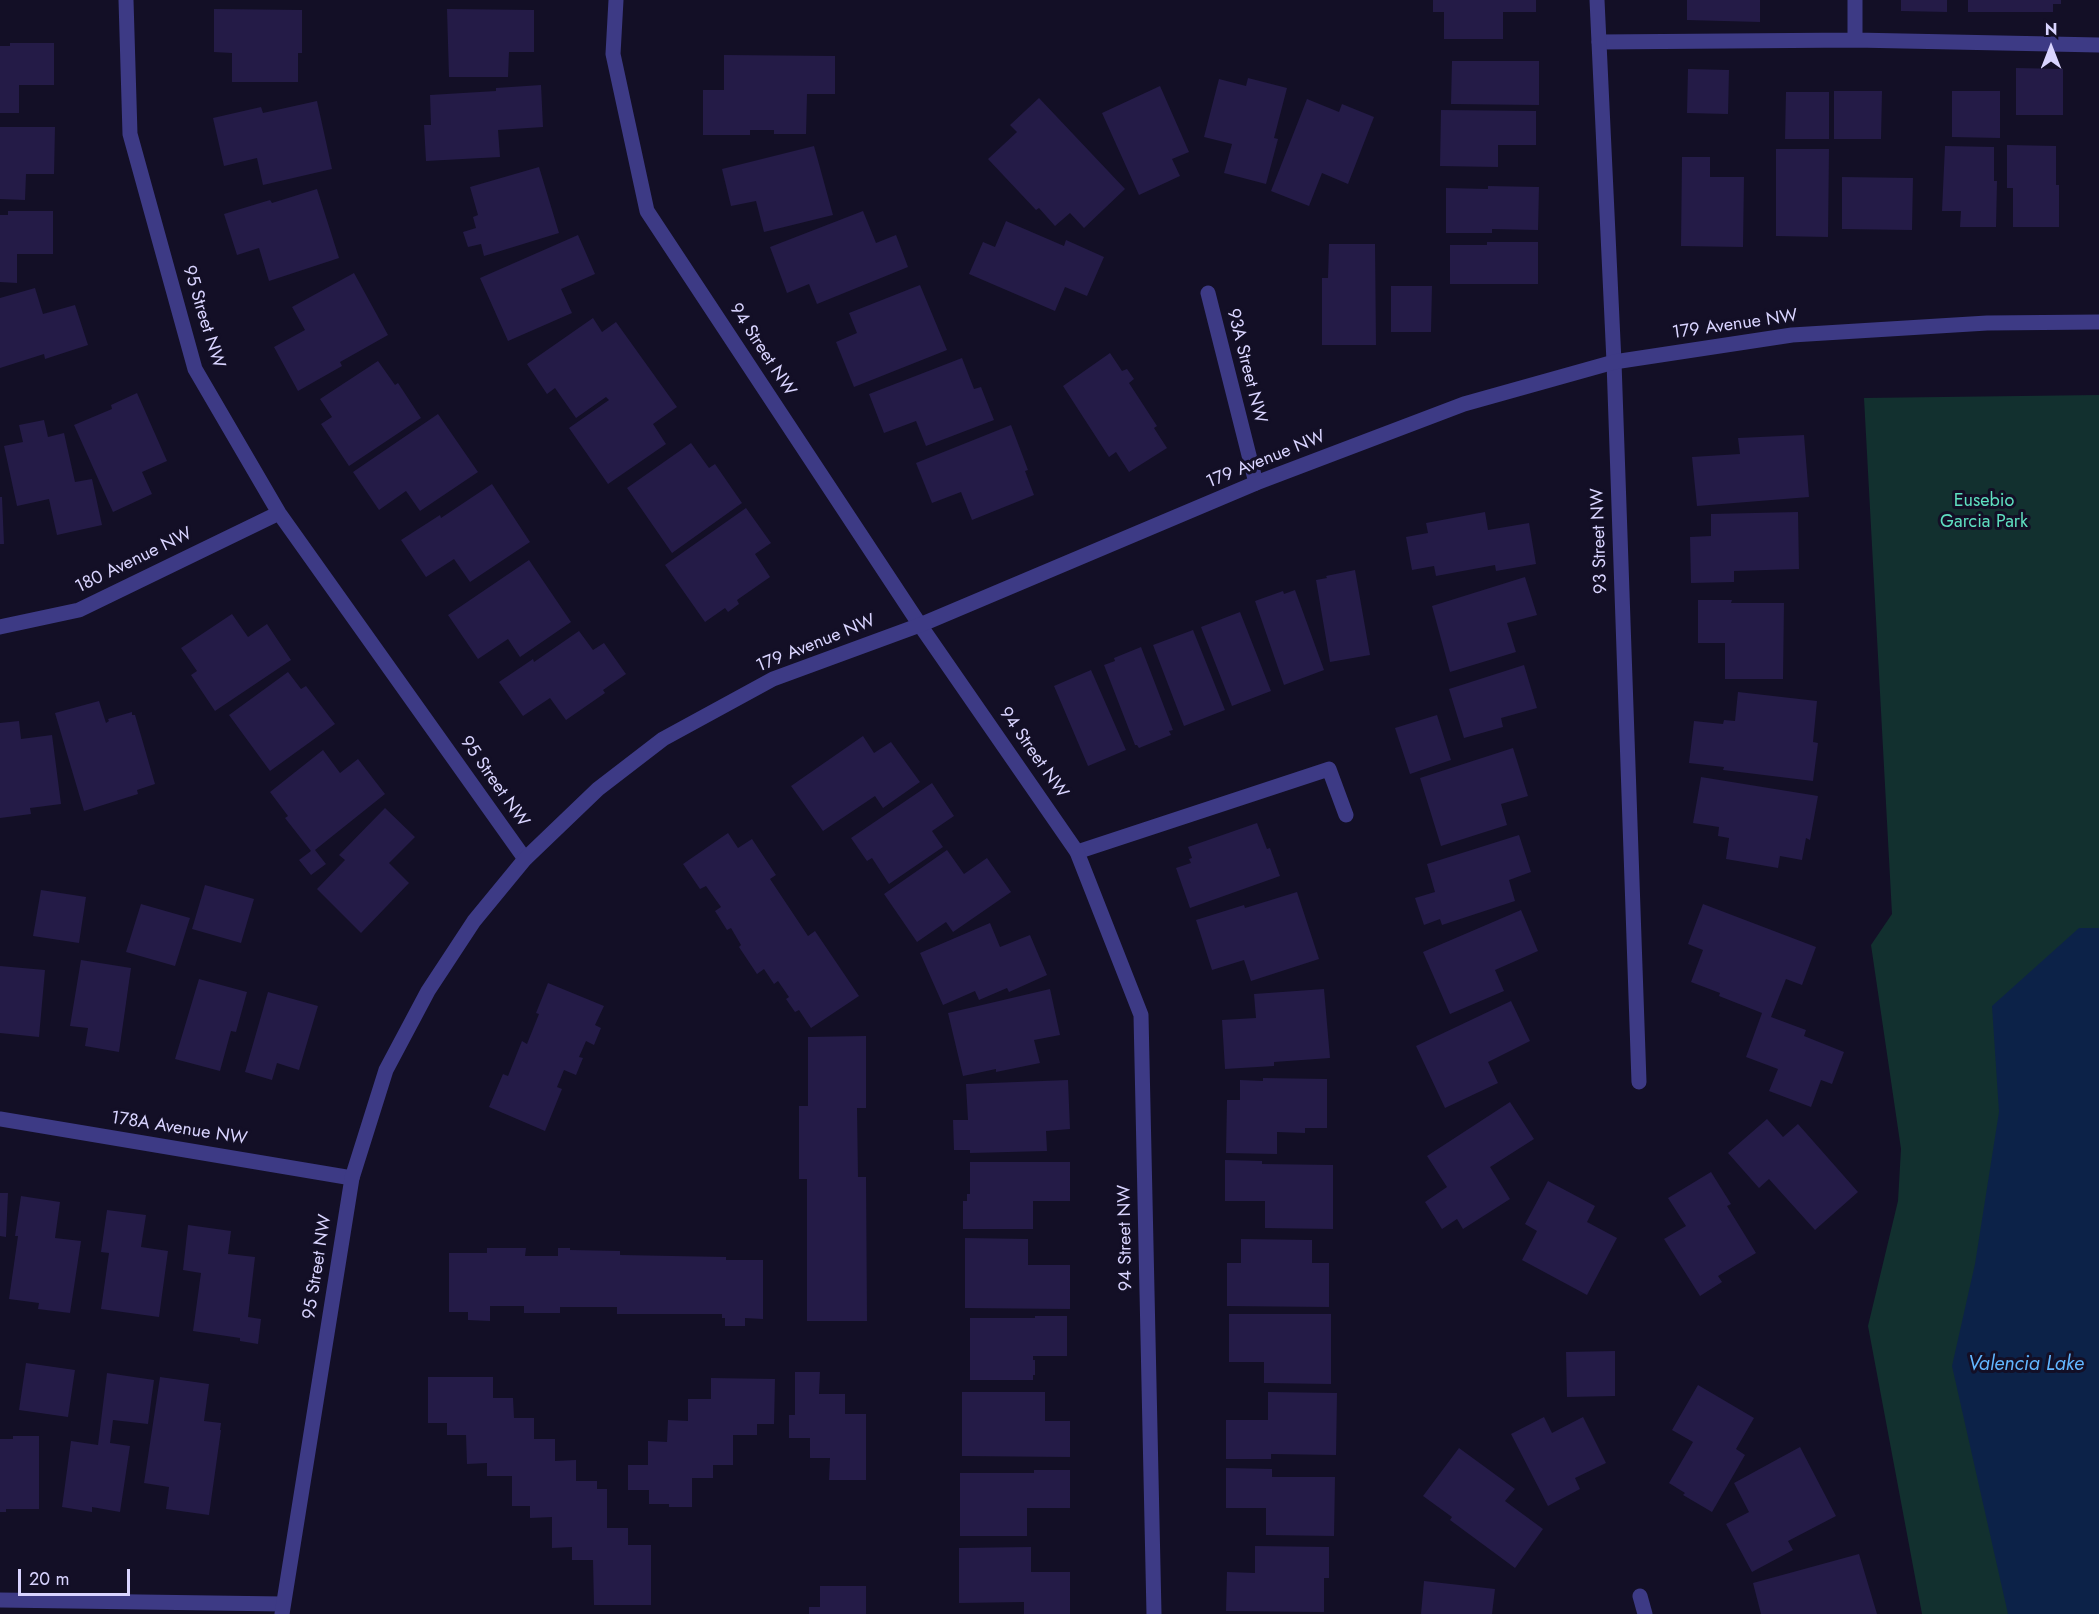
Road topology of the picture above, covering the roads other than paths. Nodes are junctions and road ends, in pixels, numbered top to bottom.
1 (126, 0) edge
2 (616, 0) edge
3 (1597, 0) edge
4 (1855, 0) edge
5 (1855, 40) junction
6 (1599, 42) junction
7 (2099, 45) edge
8 (1208, 293) dead end
9 (2099, 322) edge
10 (1614, 362) junction
11 (1256, 483) junction
12 (279, 513) junction
13 (920, 625) junction
14 (0, 627) edge
15 (1346, 815) dead end
16 (1077, 852) junction
17 (525, 859) junction
18 (1639, 1082) dead end
19 (0, 1119) edge
20 (352, 1178) junction
21 (1640, 1596) dead end
22 (0, 1600) edge
23 (283, 1609) edge
24 (1154, 1614) edge
25 (1645, 1614) edge

1 - 12 street, 95 Street NW
2 - 13 street, 94 Street NW
3 - 6 street, 93 Street NW
4 - 5 street
5 - 6 street
5 - 7 street
6 - 10 street, 93 Street NW
8 - 11 street, 93A Street NW
9 - 10 street, 179 Avenue NW
10 - 11 street, 179 Avenue NW
10 - 18 street, 93 Street NW
11 - 13 street, 179 Avenue NW
12 - 14 street, 180 Avenue NW
12 - 17 street, 95 Street NW
13 - 16 street, 94 Street NW
13 - 17 street, 179 Avenue NW
15 - 16 street
16 - 24 street, 94 Street NW
17 - 20 street, 95 Street NW
19 - 20 street, 178A Avenue NW
20 - 23 street, 95 Street NW
21 - 25 street
22 - 23 street

